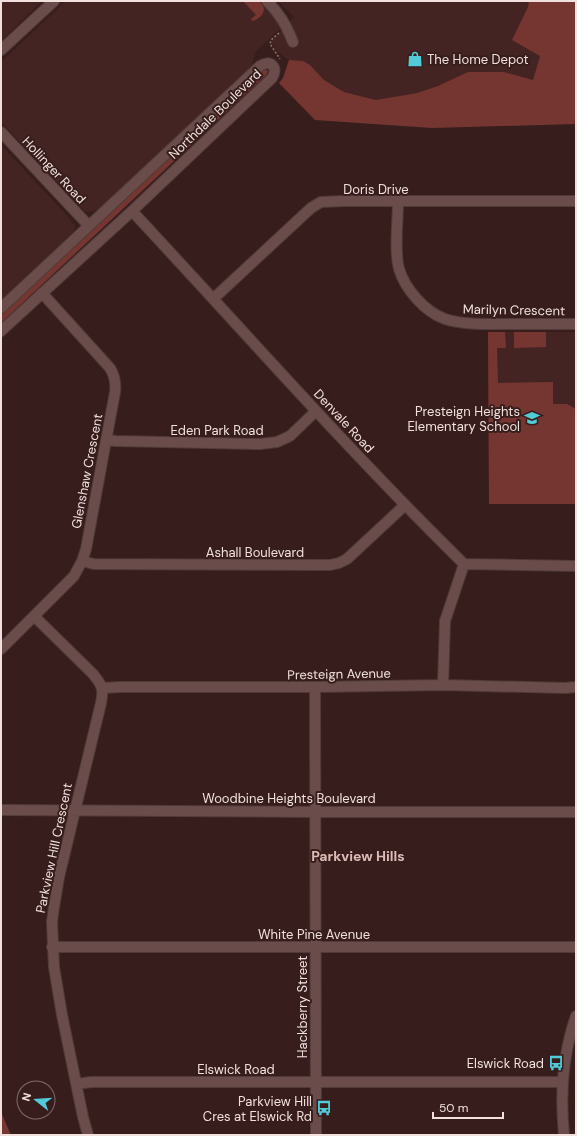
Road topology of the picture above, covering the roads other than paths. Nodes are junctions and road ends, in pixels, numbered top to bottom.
1 (54, 1) edge
2 (267, 1) edge
3 (293, 42) dead end
4 (1, 50) edge
5 (1, 132) edge
6 (576, 201) edge
7 (398, 202) junction
8 (132, 211) junction
9 (89, 226) junction
10 (42, 293) junction
11 (213, 299) junction
12 (1, 308) edge
13 (576, 324) edge
14 (1, 331) edge
15 (316, 411) junction
16 (107, 440) junction
17 (405, 505) junction
18 (82, 561) junction
19 (464, 564) junction
20 (576, 566) edge
21 (35, 617) junction
22 (1, 650) edge
23 (443, 685) junction
24 (315, 687) junction
25 (576, 687) edge
26 (102, 688) junction
27 (1, 810) edge
28 (75, 810) junction
29 (315, 812) junction
30 (576, 812) edge
31 (52, 947) junction
32 (315, 947) junction
33 (576, 947) edge
34 (576, 1016) edge
35 (316, 1082) junction
36 (562, 1082) junction
37 (77, 1084) junction
38 (88, 1135) edge
39 (316, 1135) edge
40 (564, 1135) edge

1 - 4 street
2 - 3 street
5 - 9 street, Hollinger Road
6 - 7 street, Doris Drive
7 - 11 street, Doris Drive
7 - 13 street, Marilyn Crescent
8 - 9 street, Northdale Boulevard
8 - 10 street, Northdale Boulevard
8 - 11 street, Denvale Road
9 - 12 street, Northdale Boulevard
10 - 14 street, Northdale Boulevard
10 - 16 street, Glenshaw Crescent
11 - 15 street, Denvale Road
15 - 16 street, Eden Park Road
15 - 17 street, Denvale Road
16 - 18 street, Glenshaw Crescent
17 - 18 street, Ashall Boulevard
17 - 19 street, Denvale Road
18 - 21 street, Glenshaw Crescent
19 - 20 street
19 - 23 street
21 - 22 street, Glenshaw Crescent
21 - 26 street
23 - 24 street, Presteign Avenue
23 - 25 street, Presteign Avenue
24 - 26 street, Presteign Avenue
24 - 29 street, Hackberry Street
26 - 28 street, Parkview Hill Crescent
27 - 28 street, Woodbine Heights Boulevard
28 - 29 street, Woodbine Heights Boulevard
28 - 31 street, Parkview Hill Crescent
29 - 30 street, Woodbine Heights Boulevard
29 - 32 street, Hackberry Street
31 - 32 street, White Pine Avenue
31 - 37 street, Parkview Hill Crescent
32 - 33 street, White Pine Avenue
32 - 35 street, Hackberry Street
34 - 36 street
35 - 36 street, Elswick Road
35 - 37 street, Elswick Road
35 - 39 street, Hackberry Street
36 - 40 street
37 - 38 street, Parkview Hill Crescent

